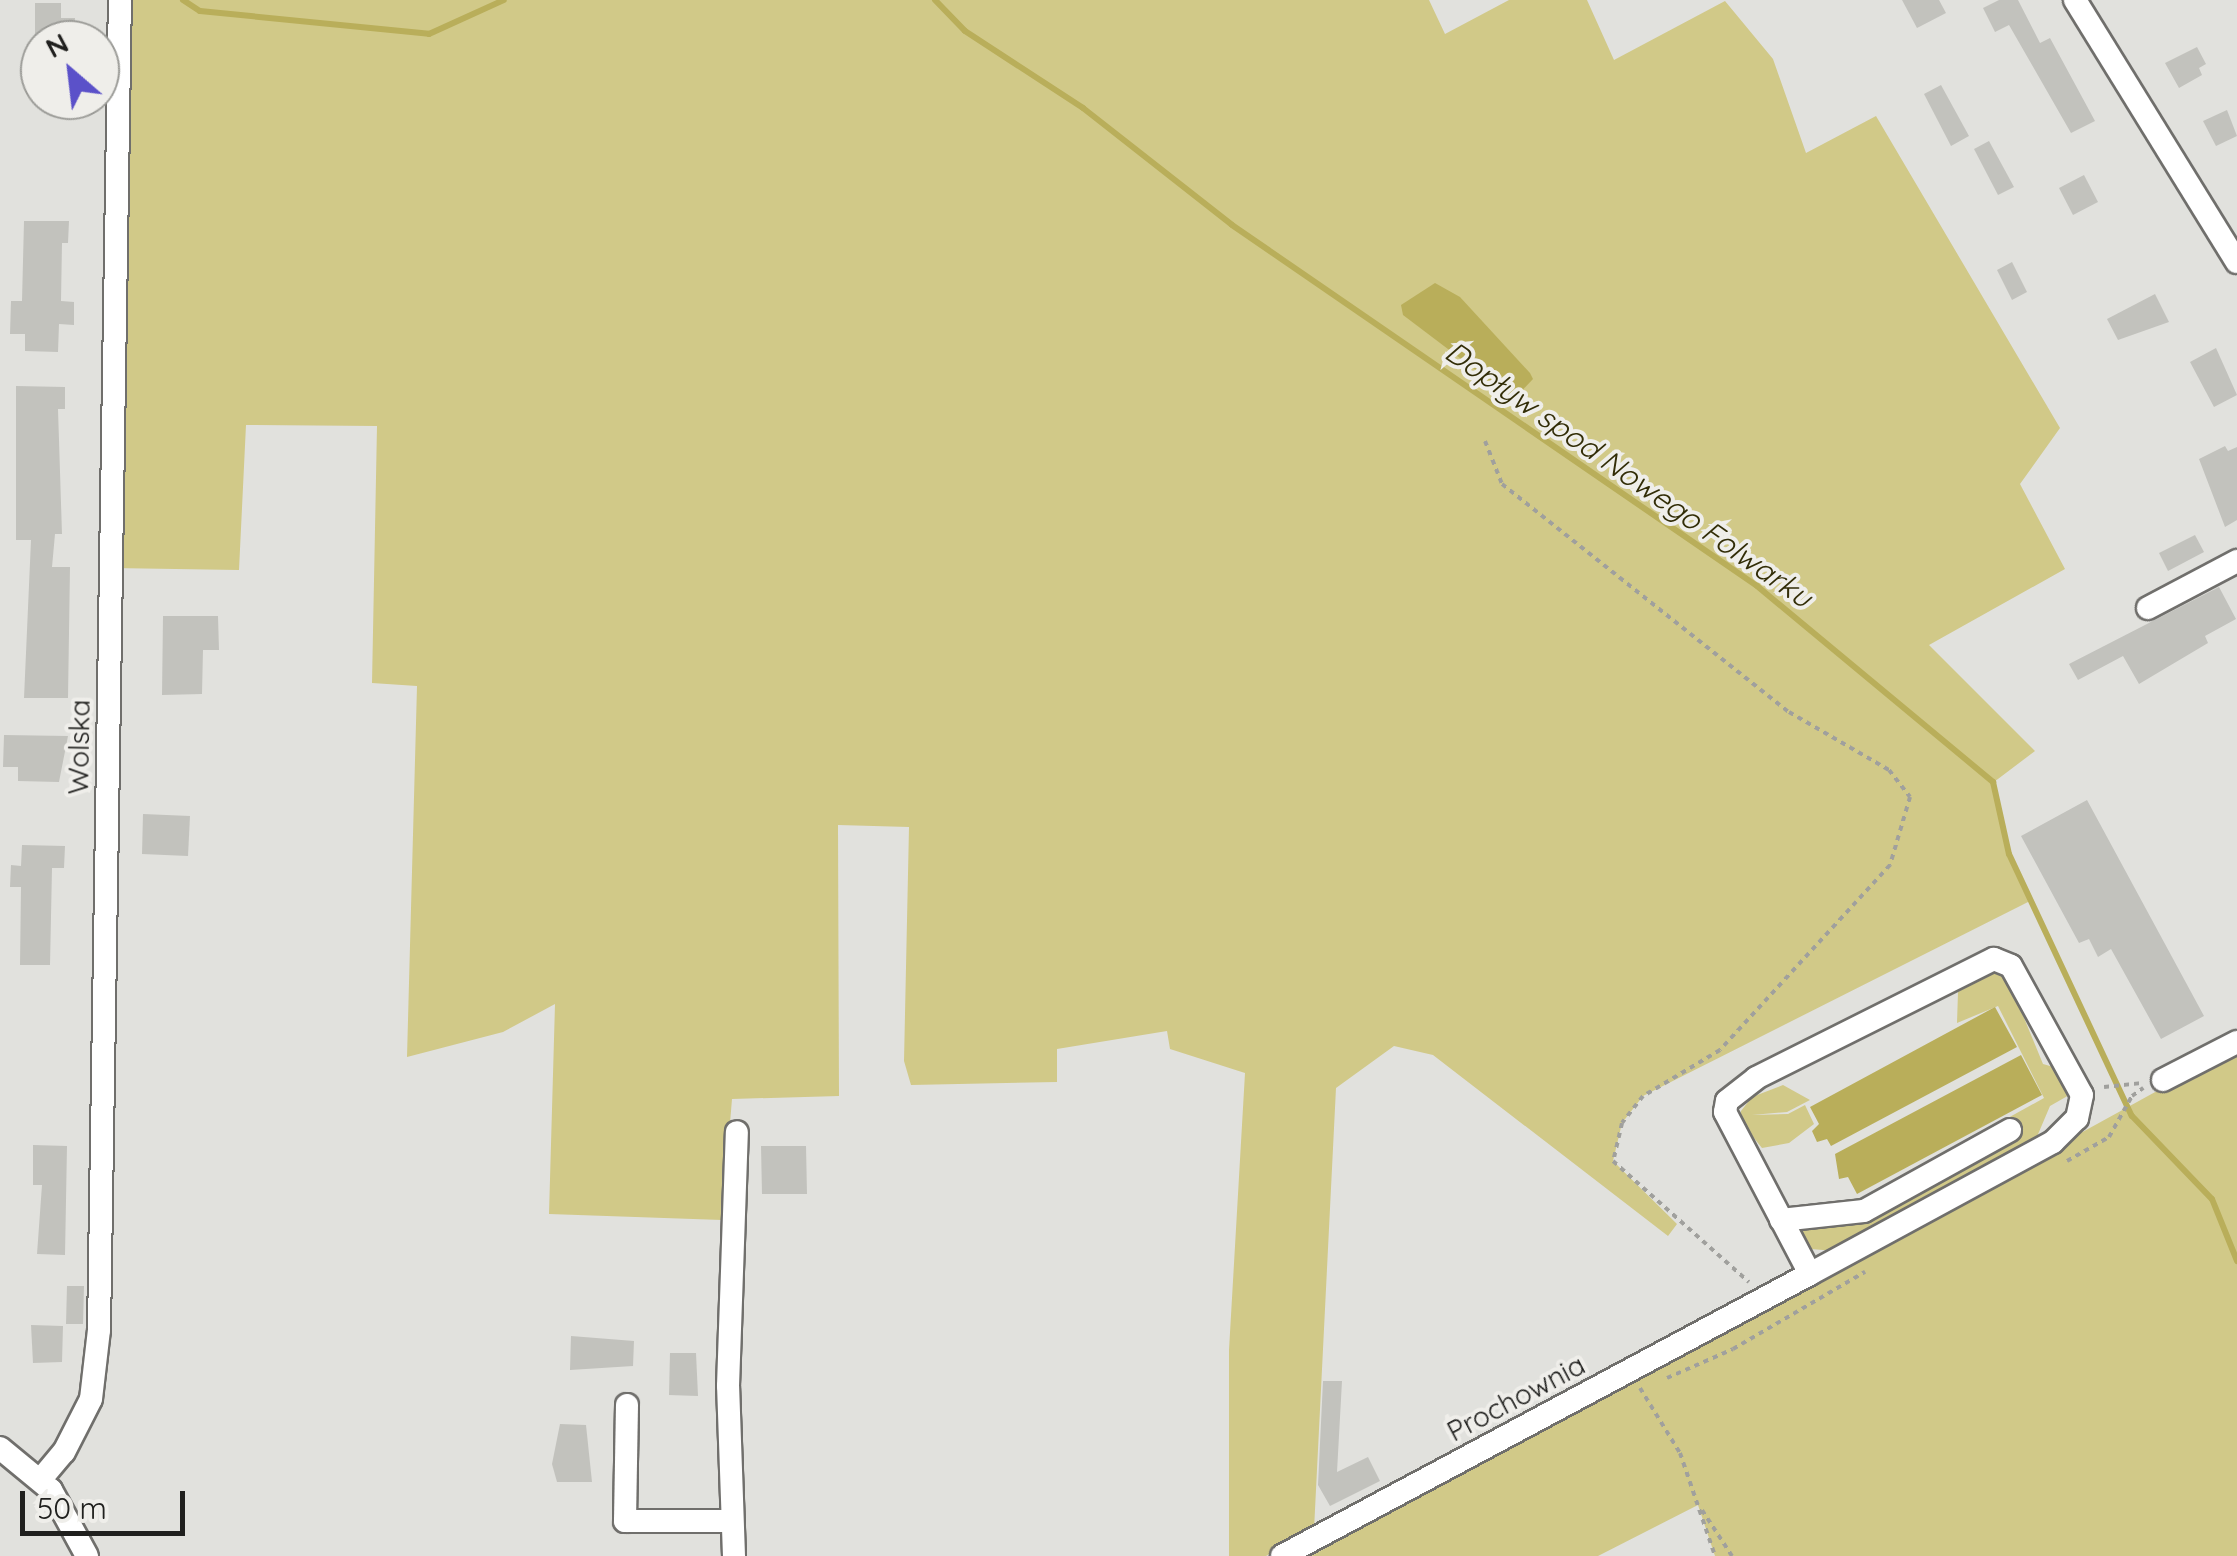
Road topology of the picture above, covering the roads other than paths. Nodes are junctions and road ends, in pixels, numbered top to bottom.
1 (120, 0) edge
2 (2074, 0) edge
3 (2237, 262) edge
4 (2237, 561) edge
5 (2148, 608) dead end
6 (2237, 1042) edge
7 (2163, 1080) dead end
8 (2010, 1130) dead end
9 (737, 1132) dead end
10 (1781, 1220) junction
11 (1810, 1274) junction
12 (628, 1405) dead end
13 (0, 1448) edge
14 (41, 1479) junction
15 (731, 1521) junction
16 (87, 1556) edge
17 (734, 1556) edge
18 (1282, 1556) edge

1 - 14 street, Wolska
2 - 3 street
4 - 5 street
6 - 7 street
8 - 10 street
9 - 15 street
10 - 11 street
10 - 11 street, Prochownia
11 - 18 street, Prochownia
12 - 15 street
13 - 14 street
14 - 16 street
15 - 17 street

